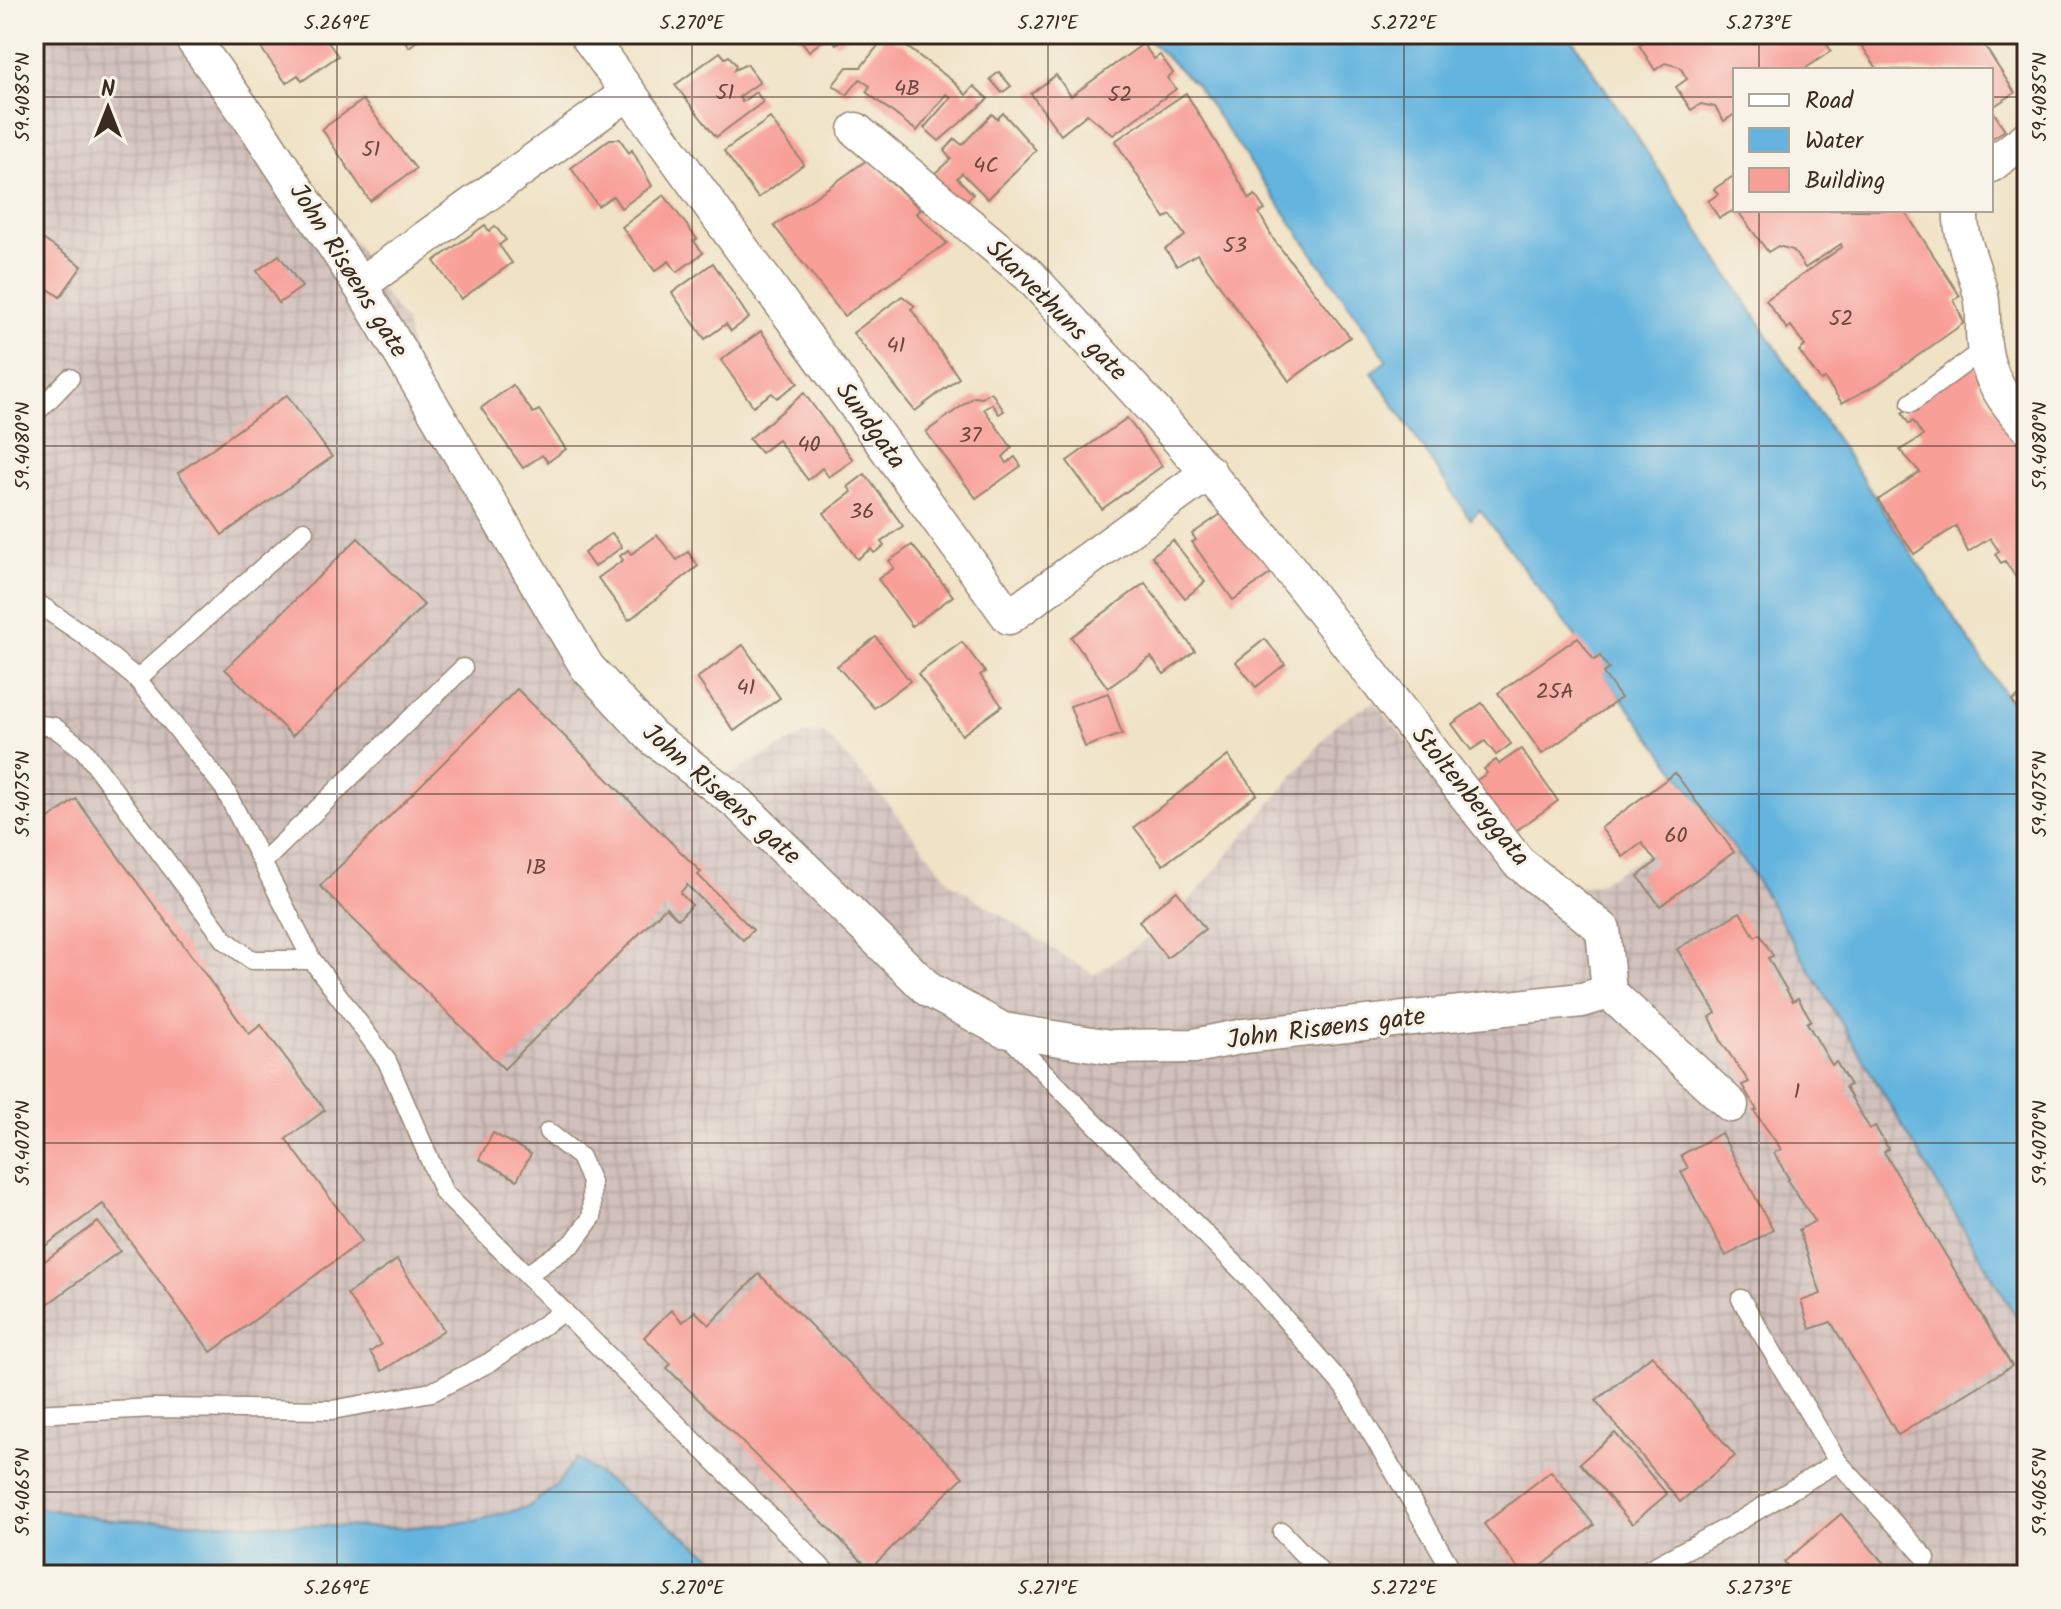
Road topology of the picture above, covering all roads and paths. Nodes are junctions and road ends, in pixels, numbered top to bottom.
1 (189, 34) edge
2 (586, 34) edge
3 (628, 93) junction
4 (856, 130) dead end
5 (2027, 138) edge
6 (1993, 164) edge
7 (1961, 212) edge
8 (360, 285) junction
9 (1984, 349) junction
10 (70, 378) dead end
11 (1911, 403) dead end
12 (34, 415) edge
13 (2027, 426) edge
14 (1209, 472) junction
15 (304, 531) dead end
16 (34, 601) edge
17 (463, 668) dead end
18 (137, 679) junction
19 (34, 724) edge
20 (264, 861) junction
21 (312, 960) junction
22 (1609, 992) junction
23 (1003, 1030) junction
24 (1731, 1105) dead end
25 (548, 1132) dead end
26 (528, 1274) junction
27 (1741, 1299) dead end
28 (564, 1311) junction
29 (34, 1414) edge
30 (1838, 1462) junction
31 (1282, 1532) dead end
32 (1926, 1558) dead end
33 (829, 1575) edge
34 (1323, 1575) edge
35 (1455, 1575) edge
36 (1638, 1575) edge

1 - 8 street, John Risøens gate
2 - 3 street, Sundgata
3 - 8 street
3 - 14 street, Sundgata
4 - 14 street, Skarvethuns gate
5 - 6 street
7 - 9 street
8 - 23 street, John Risøens gate
9 - 11 lane
9 - 13 street
10 - 12 lane
14 - 22 street, Stoltenberggata
15 - 18 lane
16 - 18 lane
17 - 20 lane
18 - 20 lane
19 - 21 lane
20 - 21 lane
21 - 26 lane
22 - 23 street, John Risøens gate
22 - 24 street
23 - 35 lane
25 - 26 lane
26 - 28 lane
27 - 30 lane
28 - 29 lane
28 - 33 lane
30 - 32 lane
30 - 36 lane
31 - 34 lane

